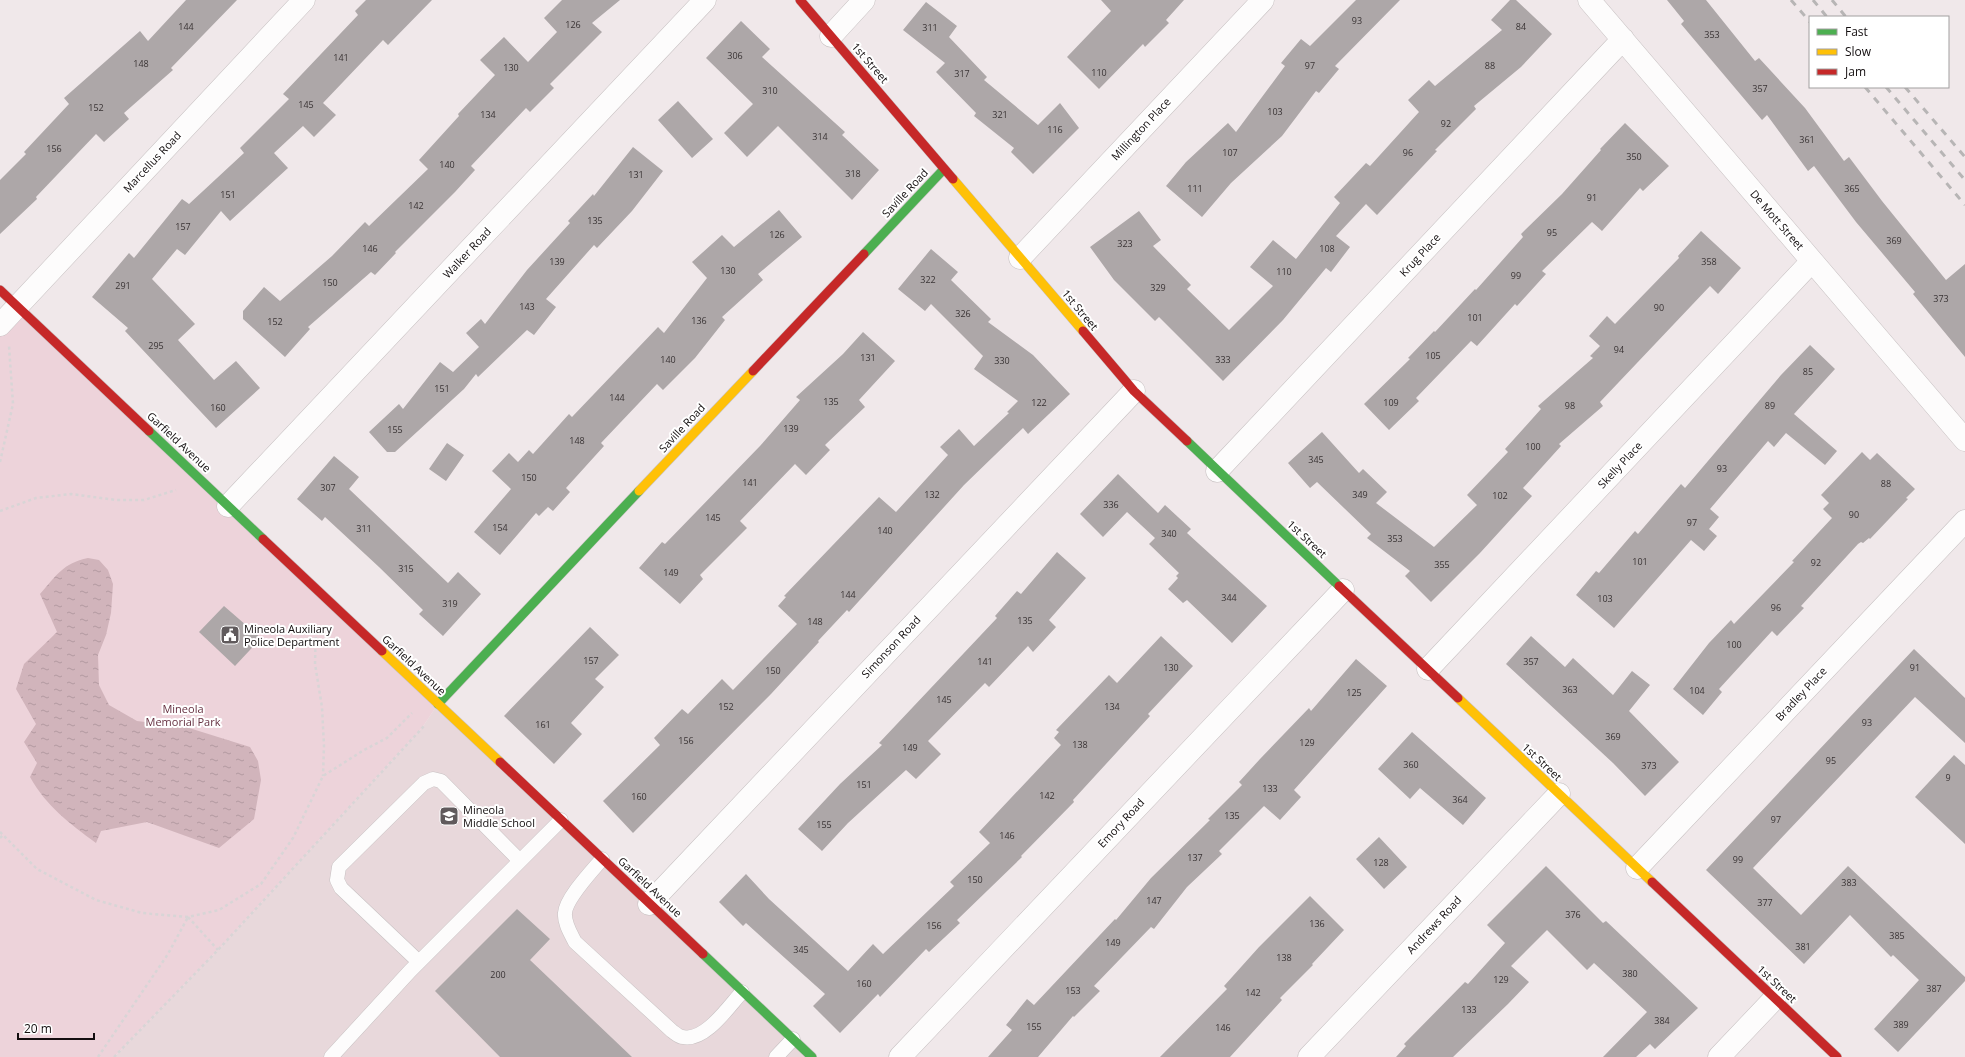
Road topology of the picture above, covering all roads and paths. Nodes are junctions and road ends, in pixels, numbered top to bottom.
1 (304, 0) edge
2 (705, 0) edge
3 (800, 0) edge
4 (864, 0) edge
5 (1263, 0) edge
6 (1589, 0) edge
7 (830, 36) junction
8 (1623, 39) junction
9 (944, 169) junction
10 (1020, 258) junction
11 (1812, 261) junction
12 (0, 290) edge
13 (8, 316) edge
14 (1134, 391) junction
15 (1965, 440) edge
16 (0, 462) edge
17 (1217, 470) junction
18 (204, 482) junction
19 (228, 506) junction
20 (0, 511) edge
21 (1965, 521) edge
22 (1343, 590) junction
23 (316, 624) dead end
24 (1428, 669) junction
25 (429, 695) junction
26 (438, 704) junction
27 (323, 776) junction
28 (1559, 794) junction
29 (561, 820) junction
30 (0, 832) edge
31 (3, 835) junction
32 (0, 838) edge
33 (602, 859) junction
34 (520, 860) junction
35 (1637, 868) junction
36 (649, 904) junction
37 (188, 917) junction
38 (218, 950) junction
39 (419, 962) junction
40 (742, 992) junction
41 (1775, 998) junction
42 (793, 1039) junction
43 (98, 1057) edge
44 (114, 1057) edge
45 (331, 1057) edge
46 (776, 1057) edge
47 (812, 1057) edge
48 (900, 1057) edge
49 (1309, 1057) edge
50 (1719, 1057) edge
51 (1837, 1057) edge

1 - 13 street, Marcellus Road
2 - 19 street, Walker Road
3 - 7 street, 1st Street
4 - 7 street
5 - 10 street, Millington Place
6 - 8 street, De Mott Street
7 - 9 street, 1st Street
8 - 11 street, De Mott Street
8 - 17 street, Krug Place
9 - 10 street, 1st Street
9 - 26 street, Saville Road
10 - 14 street, 1st Street
11 - 15 street, De Mott Street
11 - 24 street, Skelly Place
12 - 13 street, Garfield Avenue
13 - 16 path
13 - 18 street, Garfield Avenue
14 - 17 street, 1st Street
14 - 36 street, Simonson Road
17 - 22 street, 1st Street
18 - 19 street, Garfield Avenue
18 - 20 path
19 - 25 street, Garfield Avenue
21 - 35 street, Bradley Place
22 - 24 street, 1st Street
22 - 48 street, Emory Road
23 - 27 path
24 - 28 street, 1st Street
25 - 26 street, Garfield Avenue
25 - 27 path
26 - 29 street, Garfield Avenue
26 - 38 path
27 - 37 path
28 - 35 street, 1st Street
28 - 49 street, Andrews Road
29 - 33 street, Garfield Avenue
29 - 34 lane
30 - 31 path
31 - 32 path
31 - 37 path
33 - 36 street, Garfield Avenue
33 - 40 lane
34 - 39 lane
34 - 39 lane
35 - 41 street, 1st Street
36 - 40 street, Garfield Avenue
37 - 38 path
37 - 43 path
38 - 44 path
39 - 45 lane
40 - 42 street, Garfield Avenue
41 - 50 street
41 - 51 street, 1st Street
42 - 46 lane
42 - 47 street, Garfield Avenue

